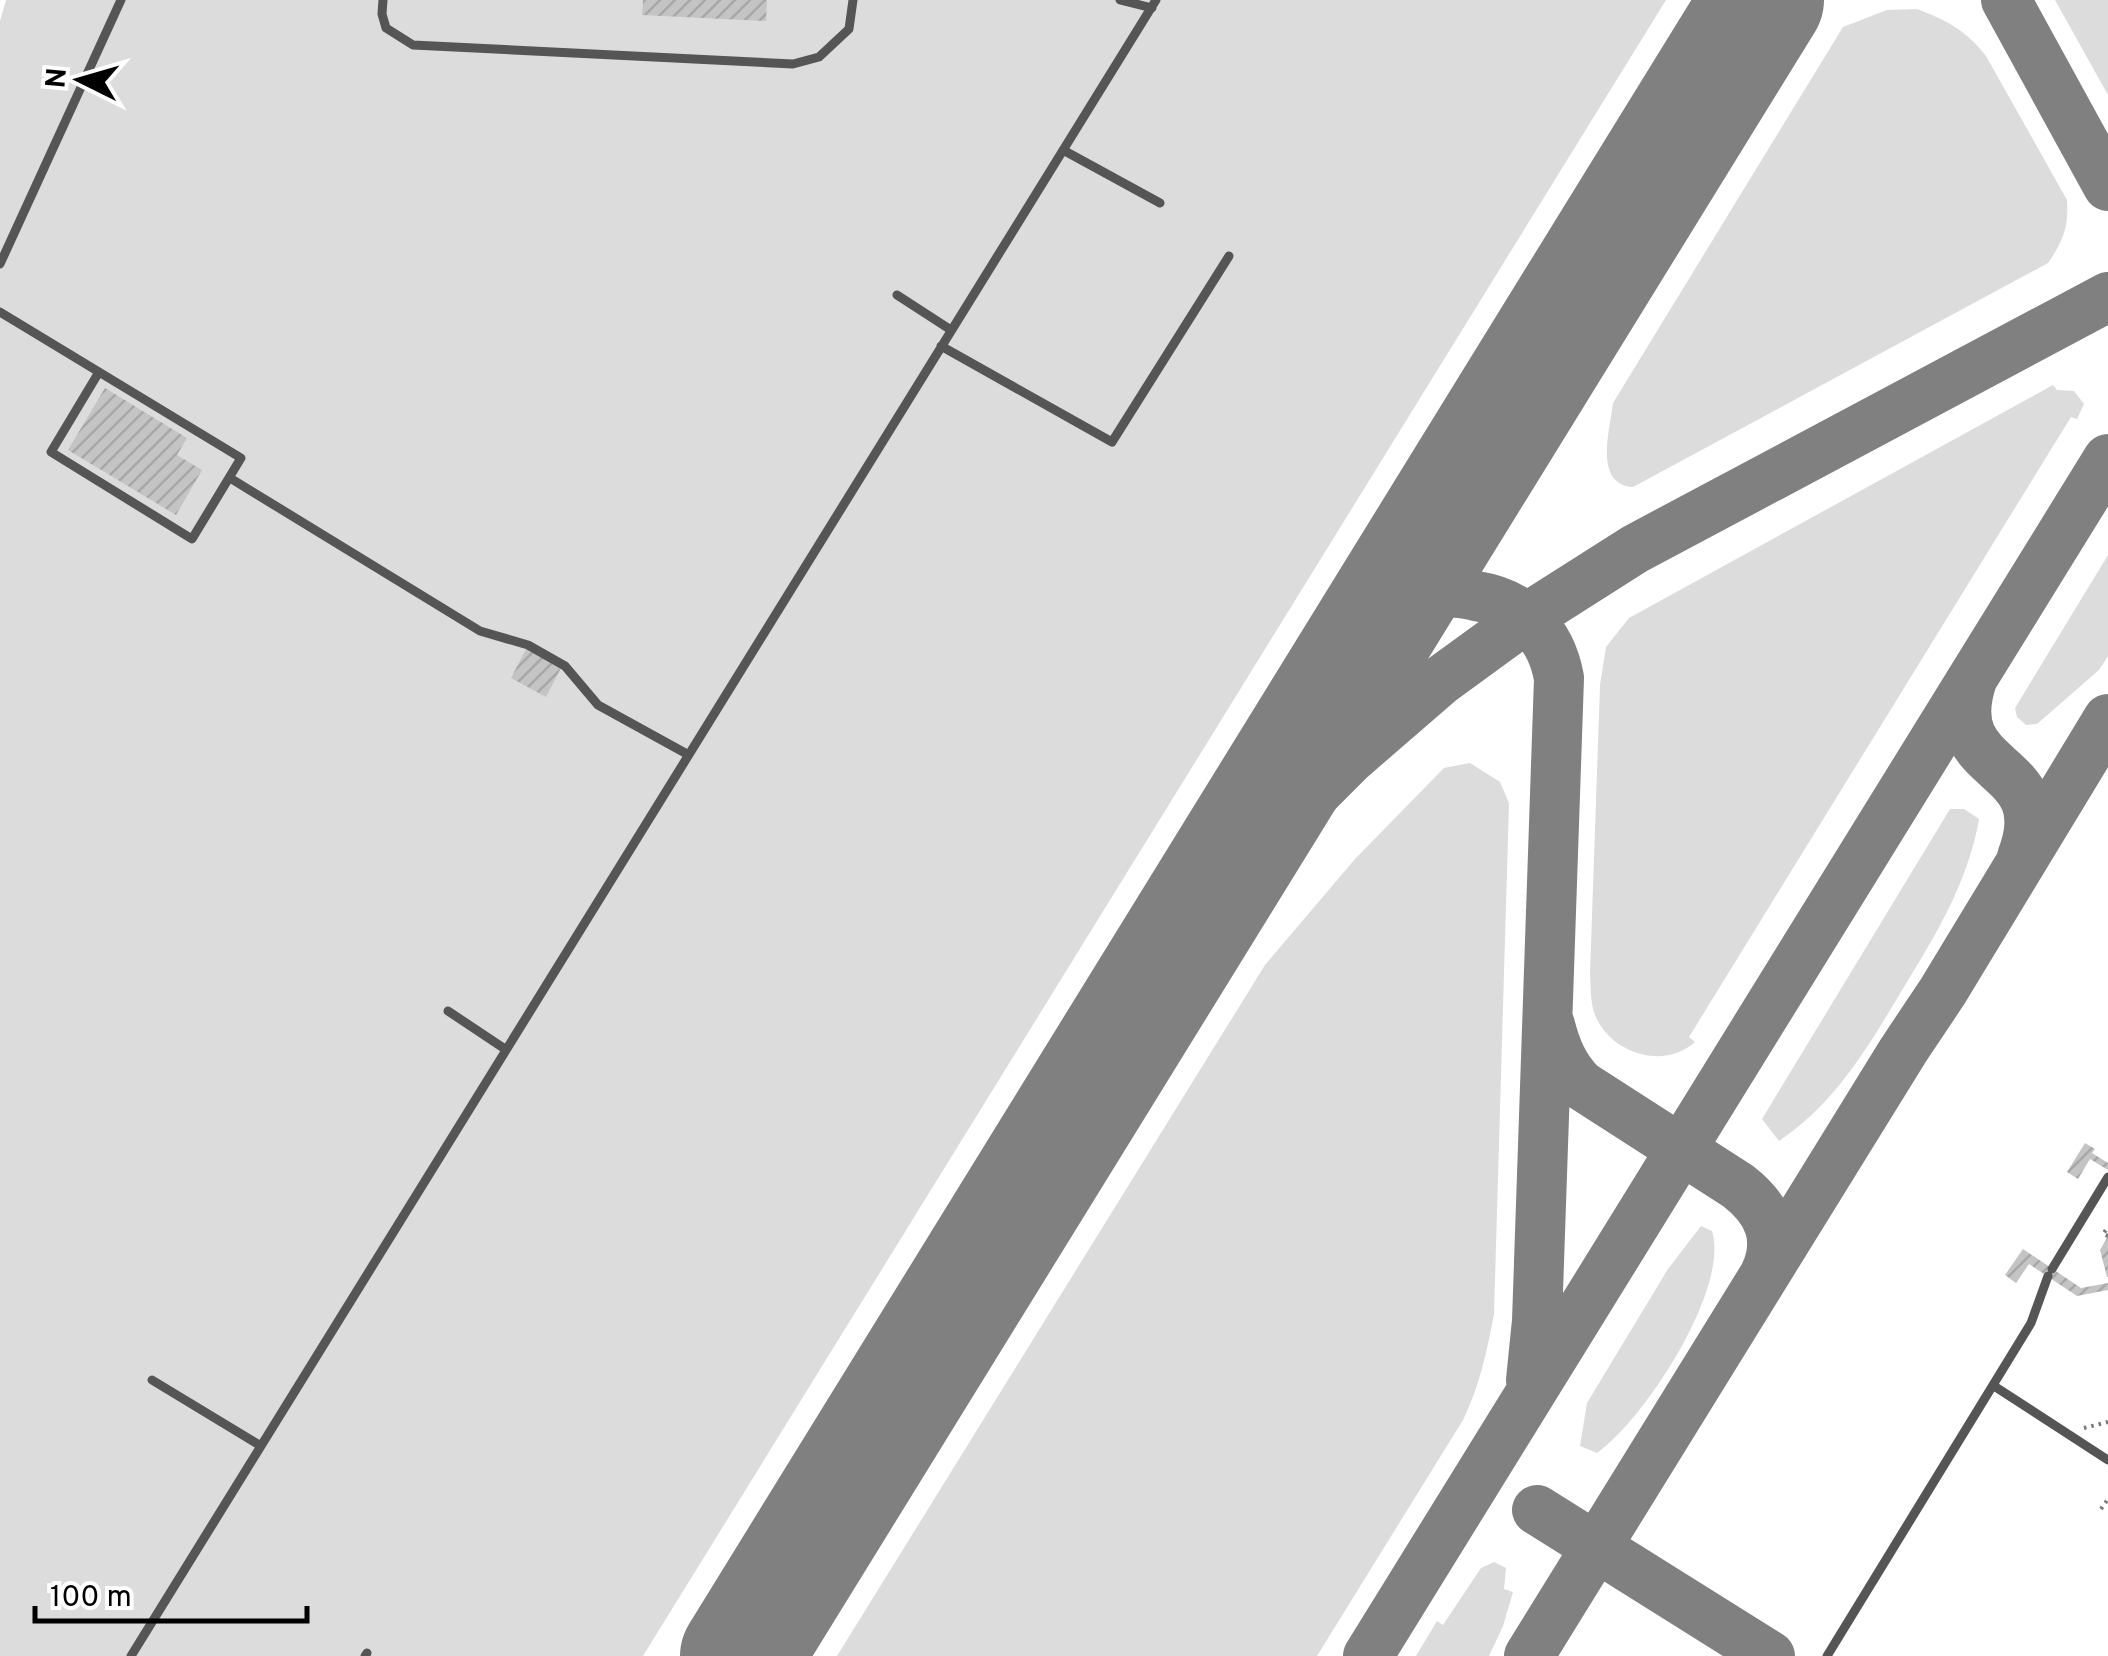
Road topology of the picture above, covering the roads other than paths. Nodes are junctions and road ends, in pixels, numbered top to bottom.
1 (121, 0) edge
2 (384, 0) edge
3 (853, 0) edge
4 (1120, 0) edge
5 (1154, 4) edge
6 (1064, 150) junction
7 (1160, 203) dead end
8 (1229, 256) dead end
9 (0, 264) edge
10 (897, 295) dead end
11 (0, 312) edge
12 (951, 330) junction
13 (941, 346) junction
14 (99, 372) junction
15 (230, 478) junction
16 (686, 754) junction
17 (448, 1011) dead end
18 (505, 1049) junction
19 (2108, 1177) edge
20 (152, 1380) dead end
21 (1994, 1386) junction
22 (261, 1446) junction
23 (2108, 1460) edge
24 (130, 1656) edge
25 (1827, 1656) edge

1 - 9 lane
2 - 3 lane
4 - 5 lane
5 - 6 lane
6 - 7 lane
6 - 12 lane
8 - 13 lane
10 - 12 lane
11 - 14 lane
12 - 13 lane
13 - 16 lane
14 - 15 lane
14 - 15 lane
15 - 16 lane
16 - 18 lane
17 - 18 lane
18 - 22 lane
19 - 21 lane
20 - 22 lane
21 - 23 lane
21 - 25 lane
22 - 24 lane

